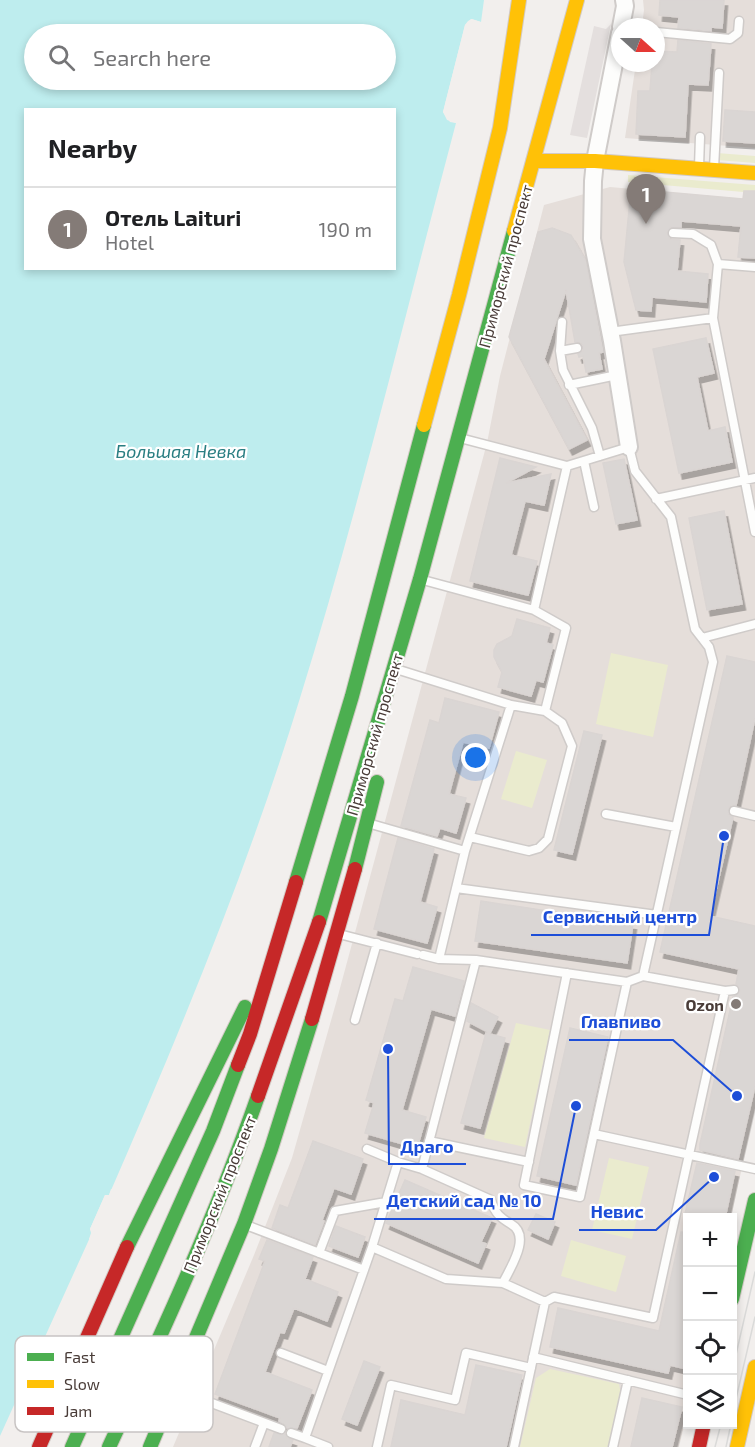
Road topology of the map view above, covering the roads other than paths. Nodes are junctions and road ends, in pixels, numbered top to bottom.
1 (519, 0) edge
2 (578, 0) edge
3 (624, 0) edge
4 (624, 18) edge
5 (739, 21) dead end
6 (665, 33) edge
7 (612, 72) edge
8 (719, 73) dead end
9 (700, 137) dead end
10 (533, 161) junction
11 (595, 161) junction
12 (699, 169) junction
13 (714, 170) junction
14 (755, 173) edge
15 (673, 232) dead end
16 (718, 264) junction
17 (755, 267) edge
18 (713, 318) junction
19 (562, 322) dead end
20 (609, 338) junction
21 (577, 348) dead end
22 (560, 351) junction
23 (617, 375) junction
24 (569, 385) junction
25 (458, 437) junction
26 (628, 447) junction
27 (600, 456) junction
28 (584, 461) junction
29 (567, 466) junction
30 (755, 478) edge
31 (745, 480) junction
32 (656, 498) junction
33 (594, 507) dead end
34 (755, 532) edge
35 (420, 579) junction
36 (534, 610) junction
37 (755, 624) edge
38 (702, 638) junction
39 (393, 668) junction
40 (511, 705) junction
41 (545, 711) junction
42 (372, 743) junction
43 (682, 800) junction
44 (693, 802) dead end
45 (734, 812) dead end
46 (606, 814) dead end
47 (755, 816) edge
48 (367, 823) junction
49 (676, 827) junction
50 (470, 837) junction
51 (465, 851) junction
52 (456, 888) junction
53 (657, 915) junction
54 (337, 933) junction
55 (281, 934) junction
56 (376, 943) junction
57 (440, 959) junction
58 (476, 960) junction
59 (567, 973) junction
60 (643, 976) junction
61 (627, 982) junction
62 (355, 1020) dead end
63 (594, 1134) junction
64 (429, 1141) junction
65 (367, 1149) dead end
66 (690, 1155) junction
67 (398, 1162) junction
68 (529, 1162) junction
69 (422, 1169) junction
70 (755, 1169) edge
71 (755, 1200) edge
72 (386, 1202) junction
73 (243, 1224) junction
74 (372, 1247) junction
75 (320, 1253) junction
76 (364, 1270) junction
77 (737, 1277) edge
78 (503, 1283) junction
79 (545, 1302) junction
80 (88, 1336) edge
81 (122, 1336) edge
82 (161, 1336) edge
83 (199, 1336) edge
84 (281, 1353) dead end
85 (533, 1357) junction
86 (755, 1367) edge
87 (531, 1368) junction
88 (328, 1371) junction
89 (628, 1380) junction
90 (683, 1394) edge
91 (213, 1404) edge
92 (264, 1423) junction
93 (281, 1429) dead end
94 (703, 1429) edge
95 (46, 1432) edge
96 (79, 1432) edge
97 (117, 1432) edge
98 (157, 1432) edge
99 (291, 1433) dead end
100 (304, 1438) junction
101 (39, 1447) edge
102 (72, 1447) edge
103 (110, 1447) edge
104 (150, 1447) edge
105 (255, 1447) edge
106 (328, 1447) edge
107 (377, 1447) edge
108 (514, 1447) edge
109 (613, 1447) edge
110 (699, 1447) edge
111 (737, 1447) edge

1 - 55 main road, Приморский проспект
2 - 10 main road, Приморский проспект
3 - 4 street
5 - 6 lane
7 - 11 street
8 - 13 lane
9 - 12 lane
10 - 11 main road
10 - 25 main road, Приморский проспект
11 - 12 main road
11 - 20 street
12 - 13 main road
13 - 14 main road
15 - 16 lane
16 - 17 lane
16 - 18 lane
18 - 20 lane
18 - 31 lane
19 - 22 lane
20 - 23 street
21 - 22 lane
22 - 24 lane
23 - 24 lane
23 - 26 street
24 - 27 lane
25 - 29 lane
25 - 35 main road, Приморский проспект
26 - 27 lane
26 - 32 lane
27 - 28 lane
28 - 29 lane
28 - 33 lane
29 - 36 lane
30 - 31 lane
31 - 32 lane
31 - 34 lane
32 - 38 lane
35 - 36 lane
35 - 39 main road, Приморский проспект
36 - 41 lane
37 - 38 lane
38 - 43 lane
39 - 40 lane
39 - 42 main road, Приморский проспект
40 - 41 lane
40 - 50 lane
41 - 50 lane
42 - 48 main road
42 - 82 main road, Приморский проспект
43 - 44 lane
43 - 49 lane
45 - 47 lane
46 - 49 lane
48 - 51 lane
48 - 54 main road
49 - 53 lane
50 - 51 lane
51 - 52 lane
52 - 53 lane
52 - 57 lane
53 - 60 lane
54 - 56 lane
54 - 73 main road
55 - 80 main road
55 - 81 main road, Приморский проспект
56 - 57 lane
56 - 62 lane
57 - 58 lane
58 - 59 lane
58 - 64 lane
59 - 61 lane
59 - 68 lane
60 - 61 lane
60 - 66 lane
61 - 63 lane
63 - 66 lane
63 - 68 lane
64 - 68 lane
64 - 69 lane
65 - 67 lane
66 - 70 lane
66 - 79 lane
67 - 69 lane
67 - 72 lane
69 - 78 lane
71 - 77 main road
72 - 74 lane
72 - 75 lane
73 - 75 lane
73 - 83 main road
74 - 76 lane
74 - 78 lane
75 - 76 lane
76 - 88 lane
78 - 79 lane
79 - 85 lane
84 - 88 lane
85 - 87 lane
85 - 89 lane
86 - 111 main road
87 - 107 lane
87 - 108 lane
88 - 100 lane
89 - 90 lane
89 - 109 lane
91 - 92 lane
92 - 93 lane
92 - 105 lane
94 - 110 main road
95 - 101 main road
96 - 102 main road, Приморский проспект
97 - 103 main road, Приморский проспект
98 - 104 main road
99 - 100 lane
100 - 106 lane

